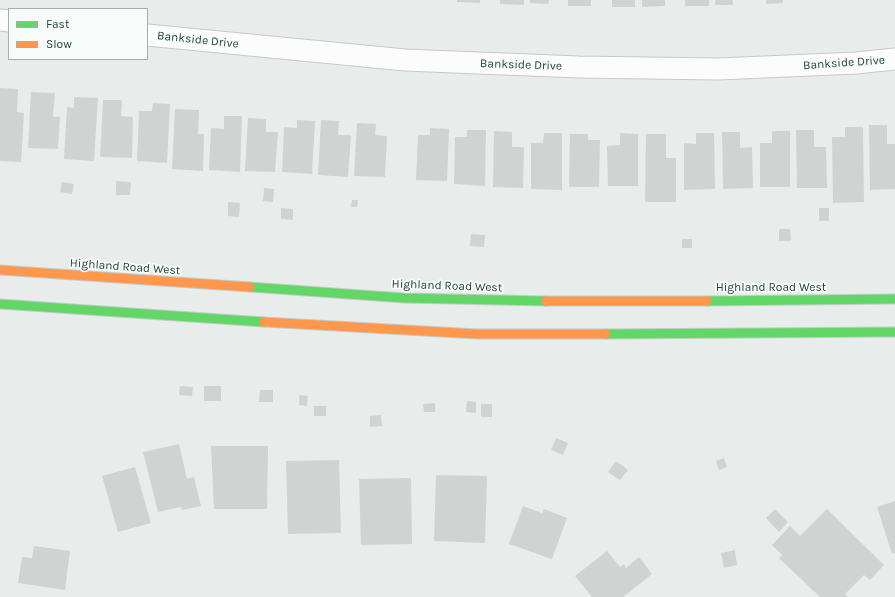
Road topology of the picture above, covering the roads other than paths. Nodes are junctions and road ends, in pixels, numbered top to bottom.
1 (148, 35) edge
2 (895, 59) edge
3 (0, 270) edge
4 (895, 299) edge
5 (0, 304) edge
6 (895, 332) edge

1 - 2 street, Bankside Drive
3 - 4 main road, Highland Road West
5 - 6 main road

